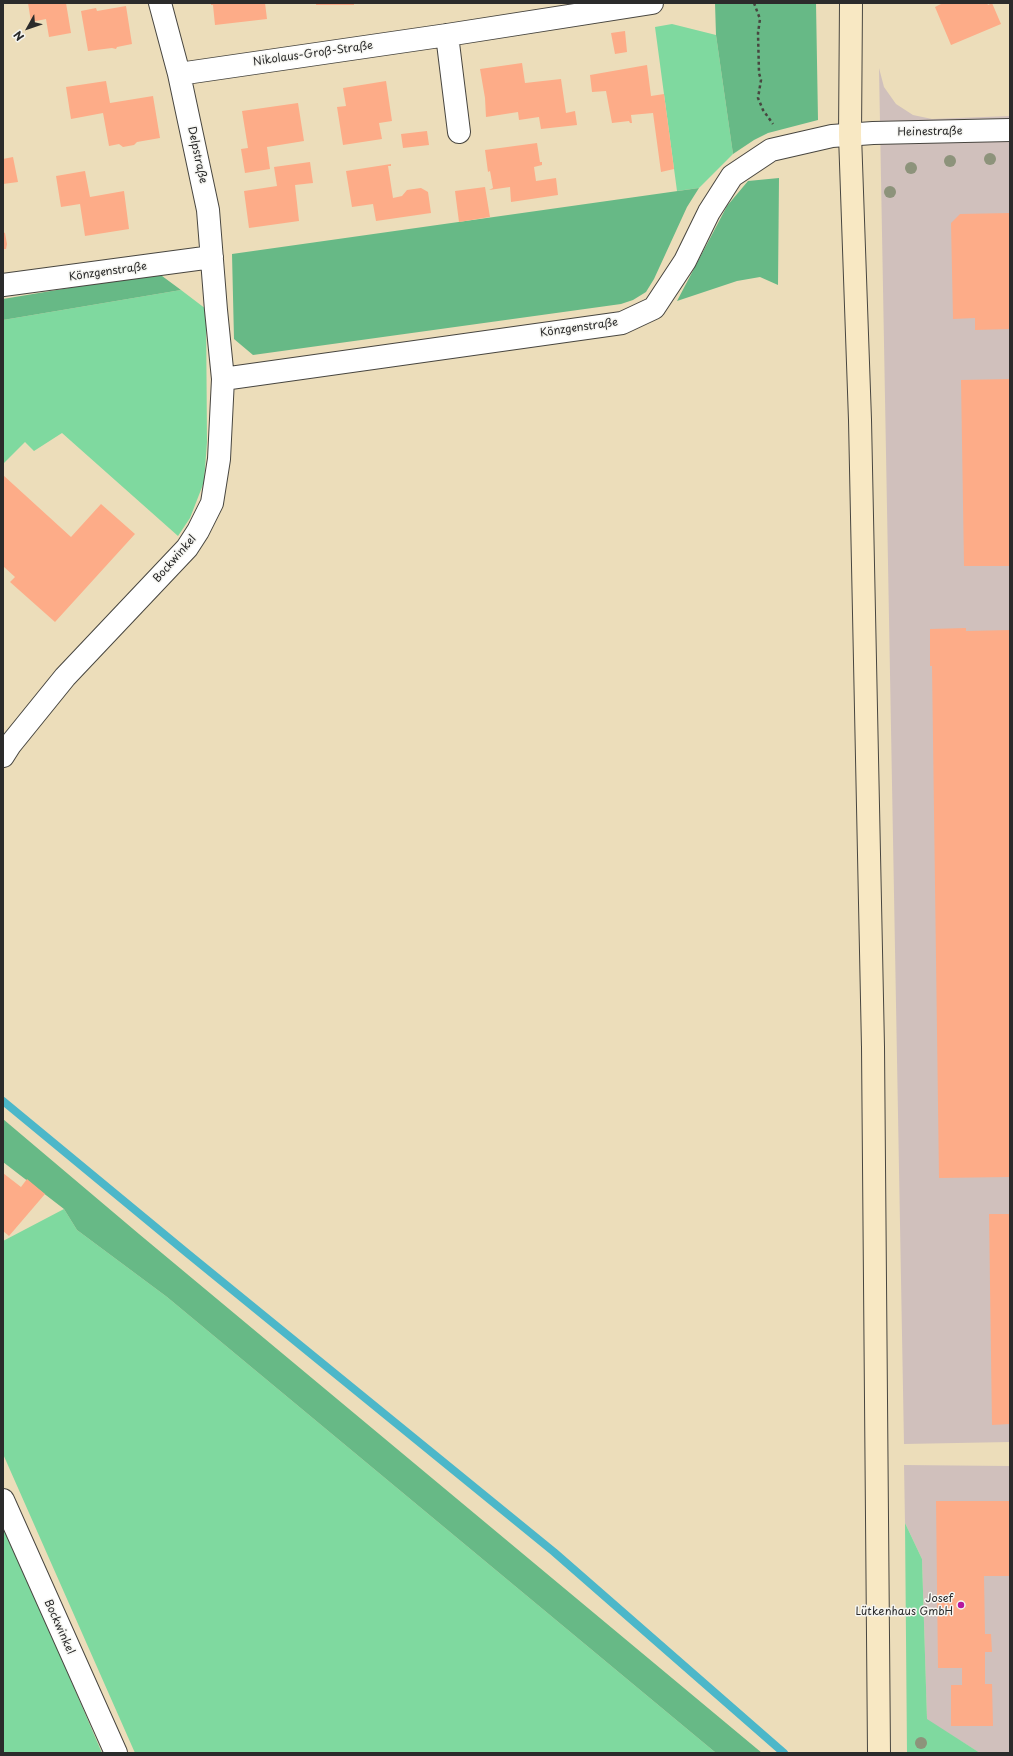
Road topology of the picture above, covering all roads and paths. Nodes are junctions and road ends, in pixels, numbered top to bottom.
1 (160, 3) edge
2 (652, 3) edge
3 (754, 3) edge
4 (851, 3) edge
5 (447, 35) junction
6 (179, 74) junction
7 (1010, 130) edge
8 (459, 132) dead end
9 (850, 134) junction
10 (793, 145) junction
11 (212, 257) junction
12 (3, 285) edge
13 (216, 310) joint
14 (223, 379) junction
15 (3, 756) edge
16 (3, 1500) edge
17 (116, 1753) edge
18 (879, 1753) edge

1 - 6 street, Delpstraße
2 - 5 street, Nikolaus-Groß-Straße
3 - 10 path
4 - 9 street
5 - 6 street, Nikolaus-Groß-Straße
5 - 8 street
6 - 11 street, Delpstraße
7 - 9 street, Heinestraße
9 - 10 street, Könzgenstraße
9 - 18 street
10 - 14 street, Könzgenstraße
11 - 12 street, Könzgenstraße
11 - 13 street, Delpstraße
13 - 14 street, Bockwinkel
14 - 15 street, Bockwinkel
16 - 17 street, Bockwinkel

